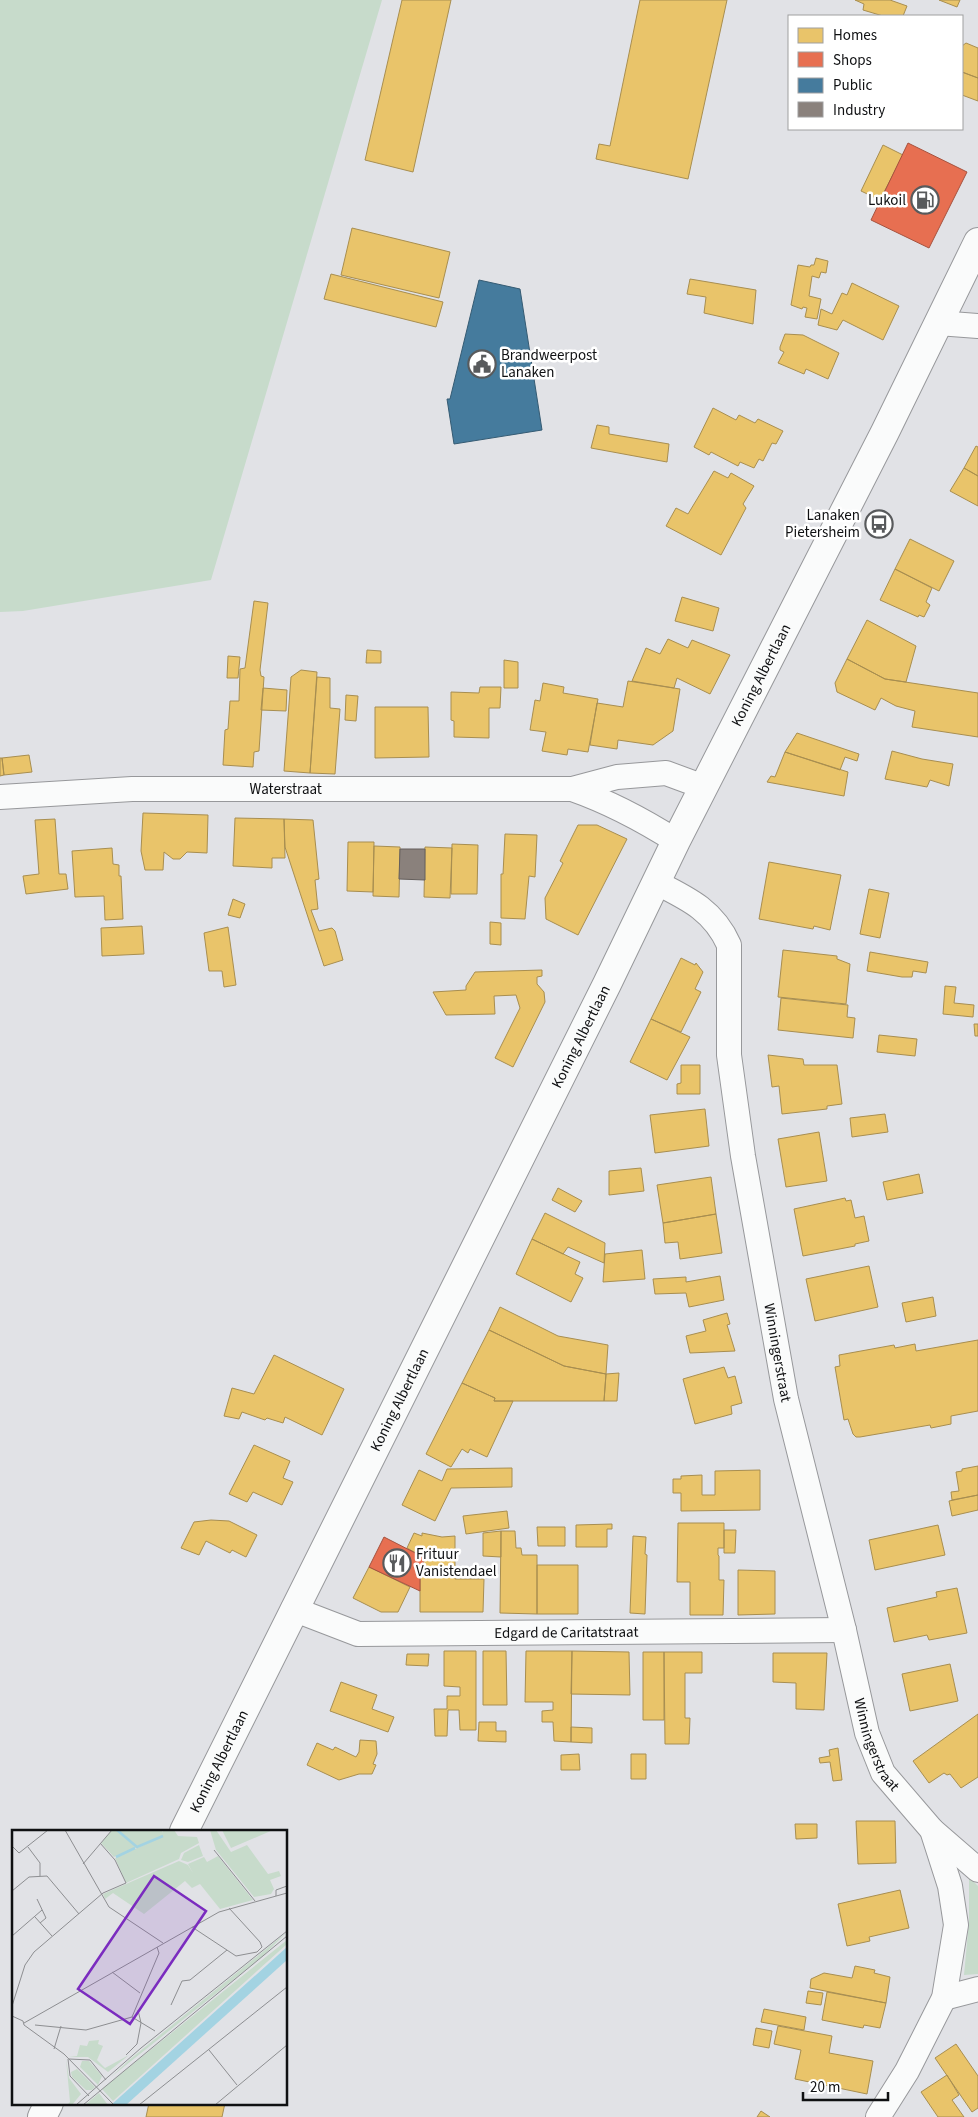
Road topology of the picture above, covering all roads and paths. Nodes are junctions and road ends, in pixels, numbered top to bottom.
1 (978, 242) edge
2 (938, 323) junction
3 (978, 326) edge
4 (704, 787) junction
5 (572, 789) junction
6 (0, 797) edge
7 (676, 841) junction
8 (657, 882) junction
9 (293, 1609) junction
10 (844, 1630) junction
11 (184, 1830) edge
12 (932, 1830) junction
13 (978, 1870) edge
14 (978, 1989) edge
15 (944, 1998) junction
16 (48, 2104) edge
17 (42, 2117) edge
18 (878, 2117) edge

1 - 2 street, Koning Albertlaan
2 - 3 street
2 - 4 street, Koning Albertlaan
4 - 5 street, Waterstraat
4 - 7 street, Koning Albertlaan
5 - 6 street, Waterstraat
5 - 7 street, Waterstraat
7 - 8 street, Koning Albertlaan
8 - 9 street, Koning Albertlaan
8 - 10 street, Winningerstraat
9 - 10 street, Edgard de Caritatstraat
9 - 11 street, Koning Albertlaan
10 - 12 street, Winningerstraat
12 - 13 street, Winningerstraat
12 - 15 street, Winningerstraat
14 - 15 street
15 - 18 street, Winningerstraat
16 - 17 street

